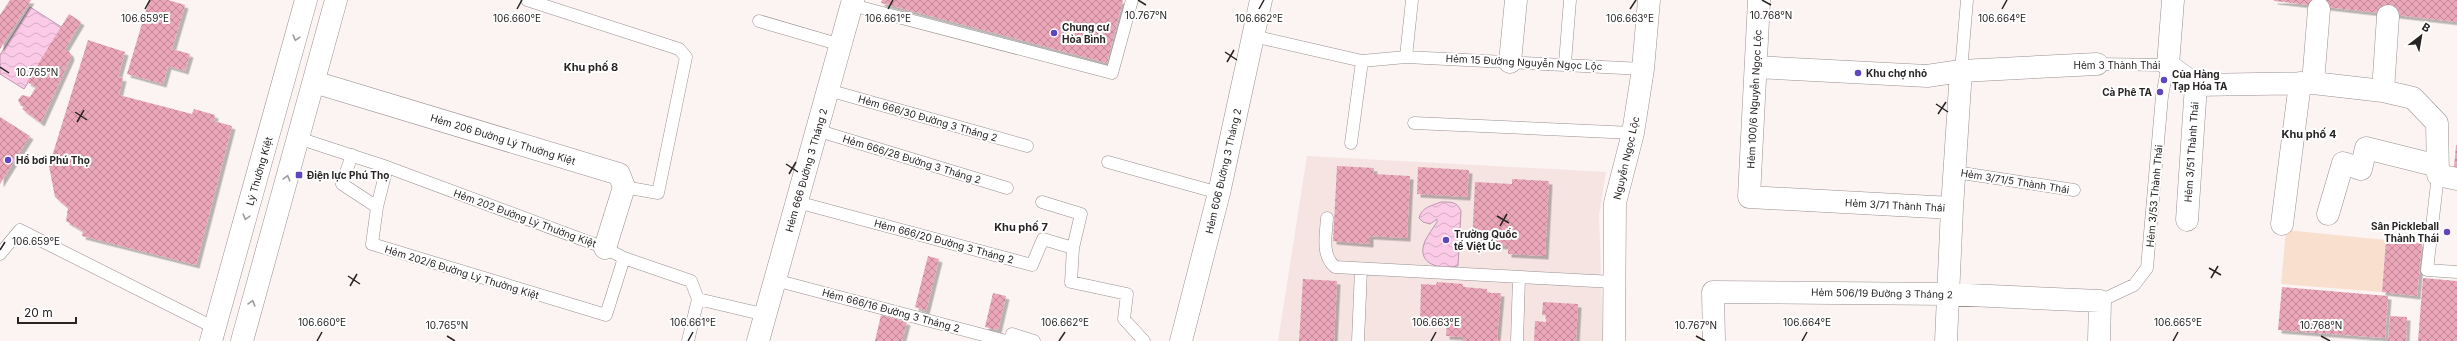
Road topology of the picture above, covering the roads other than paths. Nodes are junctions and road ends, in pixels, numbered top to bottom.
1 (306, 0) edge
2 (336, 0) edge
3 (526, 0) edge
4 (1132, 0) edge
5 (1261, 0) edge
6 (1412, 0) edge
7 (1516, 0) edge
8 (1570, 0) edge
9 (1649, 0) edge
10 (1759, 0) edge
11 (1967, 0) edge
12 (2173, 0) edge
13 (852, 3) edge
14 (2319, 9) dead end
15 (2388, 16) dead end
16 (759, 21) dead end
17 (1253, 36) junction
18 (841, 45) junction
19 (1406, 57) junction
20 (1362, 61) junction
21 (1510, 62) junction
22 (1565, 63) junction
23 (2097, 64) joint
24 (2168, 66) junction
25 (1756, 67) junction
26 (1643, 69) junction
27 (1961, 71) junction
28 (314, 82) junction
29 (2306, 83) junction
30 (2196, 85) junction
31 (828, 90) junction
32 (2382, 91) junction
33 (1414, 123) dead end
34 (816, 130) junction
35 (1633, 133) junction
36 (298, 138) junction
37 (1351, 142) dead end
38 (1027, 146) dead end
39 (352, 155) junction
40 (1108, 162) dead end
41 (388, 167) junction
42 (1955, 172) junction
43 (2444, 173) edge
44 (624, 187) junction
45 (1007, 188) dead end
46 (2074, 190) dead end
47 (1219, 193) junction
48 (1749, 198) joint
49 (797, 202) junction
50 (1042, 202) dead end
51 (377, 207) junction
52 (1952, 208) junction
53 (2328, 214) dead end
54 (1327, 218) dead end
55 (2187, 220) dead end
56 (2282, 224) dead end
57 (1073, 248) junction
58 (615, 253) junction
59 (0, 254) edge
60 (1361, 269) junction
61 (2457, 272) edge
62 (1520, 278) junction
63 (775, 280) junction
64 (1614, 282) junction
65 (1947, 294) junction
66 (698, 299) junction
67 (2100, 301) junction
68 (766, 315) junction
69 (213, 334) edge
70 (242, 341) edge
71 (688, 341) edge
72 (758, 341) edge
73 (1006, 341) edge
74 (1010, 341) edge
75 (1034, 341) edge
76 (1144, 341) edge
77 (1181, 341) edge
78 (1358, 341) edge
79 (1517, 341) edge
80 (1614, 341) edge
81 (1714, 341) edge
82 (1946, 341) edge
83 (2099, 341) edge

1 -> 69 street, Lý Thường Kiệt
2 - 28 street
3 - 44 lane
4 - 13 lane
5 - 17 street, Hẻm 606 Đường 3 Tháng 2
6 - 19 lane
7 - 21 street
8 - 22 lane
9 - 26 street, Nguyễn Ngọc Lộc
10 - 25 street, Hẻm 100/6 Nguyễn Ngọc Lộc
11 - 27 lane
12 - 24 street
13 - 18 street, Hẻm 666 Đường 3 Tháng 2
14 - 29 street
15 - 32 street
16 - 18 lane
17 - 20 lane, Hẻm 15 Đường Nguyễn Ngọc Lộc
17 - 47 street, Hẻm 606 Đường 3 Tháng 2
18 - 31 street, Hẻm 666 Đường 3 Tháng 2
19 - 20 lane, Hẻm 15 Đường Nguyễn Ngọc Lộc
19 - 21 lane, Hẻm 15 Đường Nguyễn Ngọc Lộc
20 - 37 lane
21 - 22 lane, Hẻm 15 Đường Nguyễn Ngọc Lộc
22 - 26 lane, Hẻm 15 Đường Nguyễn Ngọc Lộc
23 - 24 lane, Hẻm 3 Thành Thái
23 - 27 street, Hẻm 3 Thành Thái
24 - 30 street, Hẻm 3 Thành Thái
24 - 67 lane, Hẻm 3/53 Thành Thái
25 - 27 street, Hẻm 3 Thành Thái
25 - 48 street, Hẻm 100/6 Nguyễn Ngọc Lộc
26 - 35 street, Nguyễn Ngọc Lộc
27 - 42 street, Hẻm 3/71 Thành Thái
28 - 36 street
28 - 44 street, Hẻm 206 Đường Lý Thường Kiệt
29 - 30 street
29 - 32 street
29 - 56 street
30 - 55 street, Hẻm 3/51 Thành Thái
31 - 34 street, Hẻm 666 Đường 3 Tháng 2
31 - 38 lane, Hẻm 666/30 Đường 3 Tháng 2
32 - 43 street
33 - 35 lane
34 - 45 lane, Hẻm 666/28 Đường 3 Tháng 2
34 - 49 street, Hẻm 666 Đường 3 Tháng 2
35 - 64 street, Nguyễn Ngọc Lộc
36 - 39 lane, Hẻm 202 Đường Lý Thường Kiệt
70 -> 36 street
39 - 41 lane, Hẻm 202 Đường Lý Thường Kiệt
39 - 51 lane
40 - 47 lane
41 - 51 lane, Hẻm 202/6 Đường Lý Thường Kiệt
41 - 58 lane, Hẻm 202 Đường Lý Thường Kiệt
42 - 46 lane, Hẻm 3/71/5 Thành Thái
42 - 52 street, Hẻm 3/71 Thành Thái
43 - 53 street
43 - 61 lane
44 - 58 street
47 - 77 street, Hẻm 606 Đường 3 Tháng 2
48 - 52 street, Hẻm 3/71 Thành Thái
49 - 57 lane, Hẻm 666/20 Đường 3 Tháng 2
49 - 63 street, Hẻm 666 Đường 3 Tháng 2
50 - 57 lane
51 - 58 lane, Hẻm 202/6 Đường Lý Thường Kiệt
52 - 65 street
54 - 60 lane
57 - 76 lane
58 - 66 lane, Hẻm 202 Đường Lý Thường Kiệt
59 - 69 lane
60 - 62 lane
60 - 78 lane
62 - 64 lane
62 - 79 lane
63 - 68 street, Hẻm 666 Đường 3 Tháng 2
63 - 73 lane, Hẻm 666/16 Đường 3 Tháng 2
64 - 80 street, Nguyễn Ngọc Lộc
65 - 67 street, Hẻm 506/19 Đường 3 Tháng 2
65 - 81 street, Hẻm 506/19 Đường 3 Tháng 2
65 - 82 street
66 - 68 lane
66 - 71 lane
67 - 83 street
68 - 72 street, Hẻm 666 Đường 3 Tháng 2
74 - 75 lane

